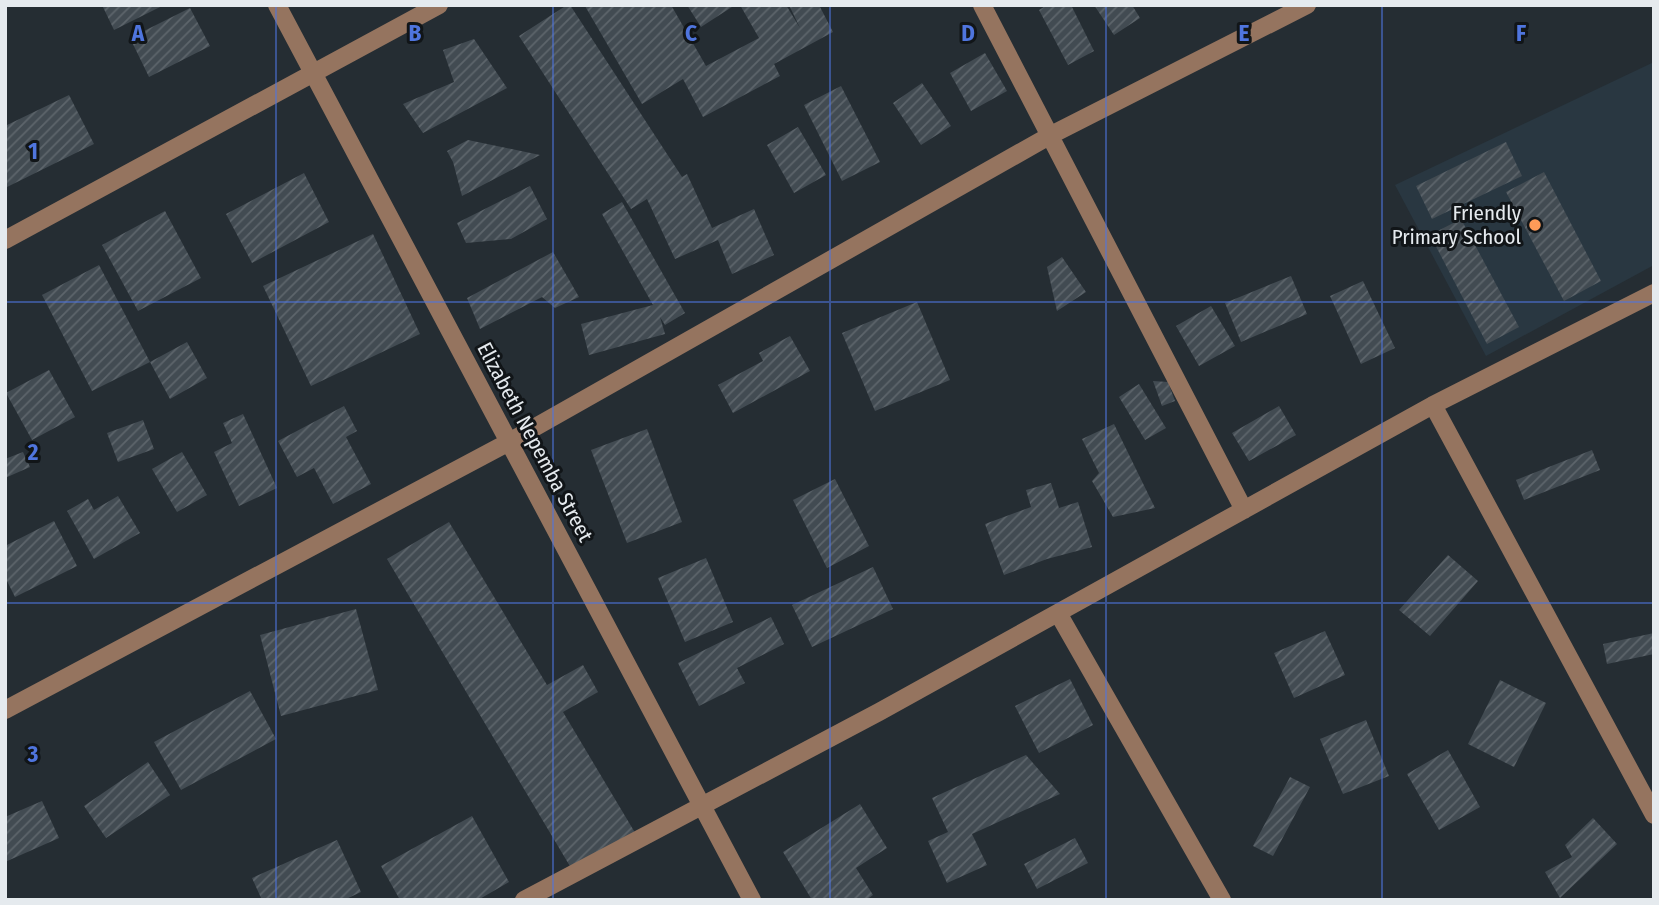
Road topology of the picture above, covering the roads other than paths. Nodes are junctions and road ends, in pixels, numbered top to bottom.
1 (277, 5) edge
2 (439, 5) edge
3 (982, 5) edge
4 (1307, 5) edge
5 (314, 74) junction
6 (1051, 135) junction
7 (5, 240) edge
8 (1654, 293) edge
9 (1433, 404) junction
10 (509, 442) junction
11 (1244, 510) junction
12 (1058, 614) junction
13 (5, 710) edge
14 (702, 805) junction
15 (1654, 815) edge
16 (524, 900) edge
17 (752, 900) edge
18 (1222, 900) edge

1 - 5 street, Elizabeth Nepemba Street
2 - 5 street
3 - 6 street
4 - 6 street
5 - 7 street
5 - 10 street, Elizabeth Nepemba Street
6 - 10 street
6 - 11 street
8 - 9 street
9 - 11 street
9 - 15 street
10 - 13 street
10 - 14 street, Elizabeth Nepemba Street
11 - 12 street
12 - 14 street
12 - 18 street
14 - 16 street
14 - 17 street, Elizabeth Nepemba Street

